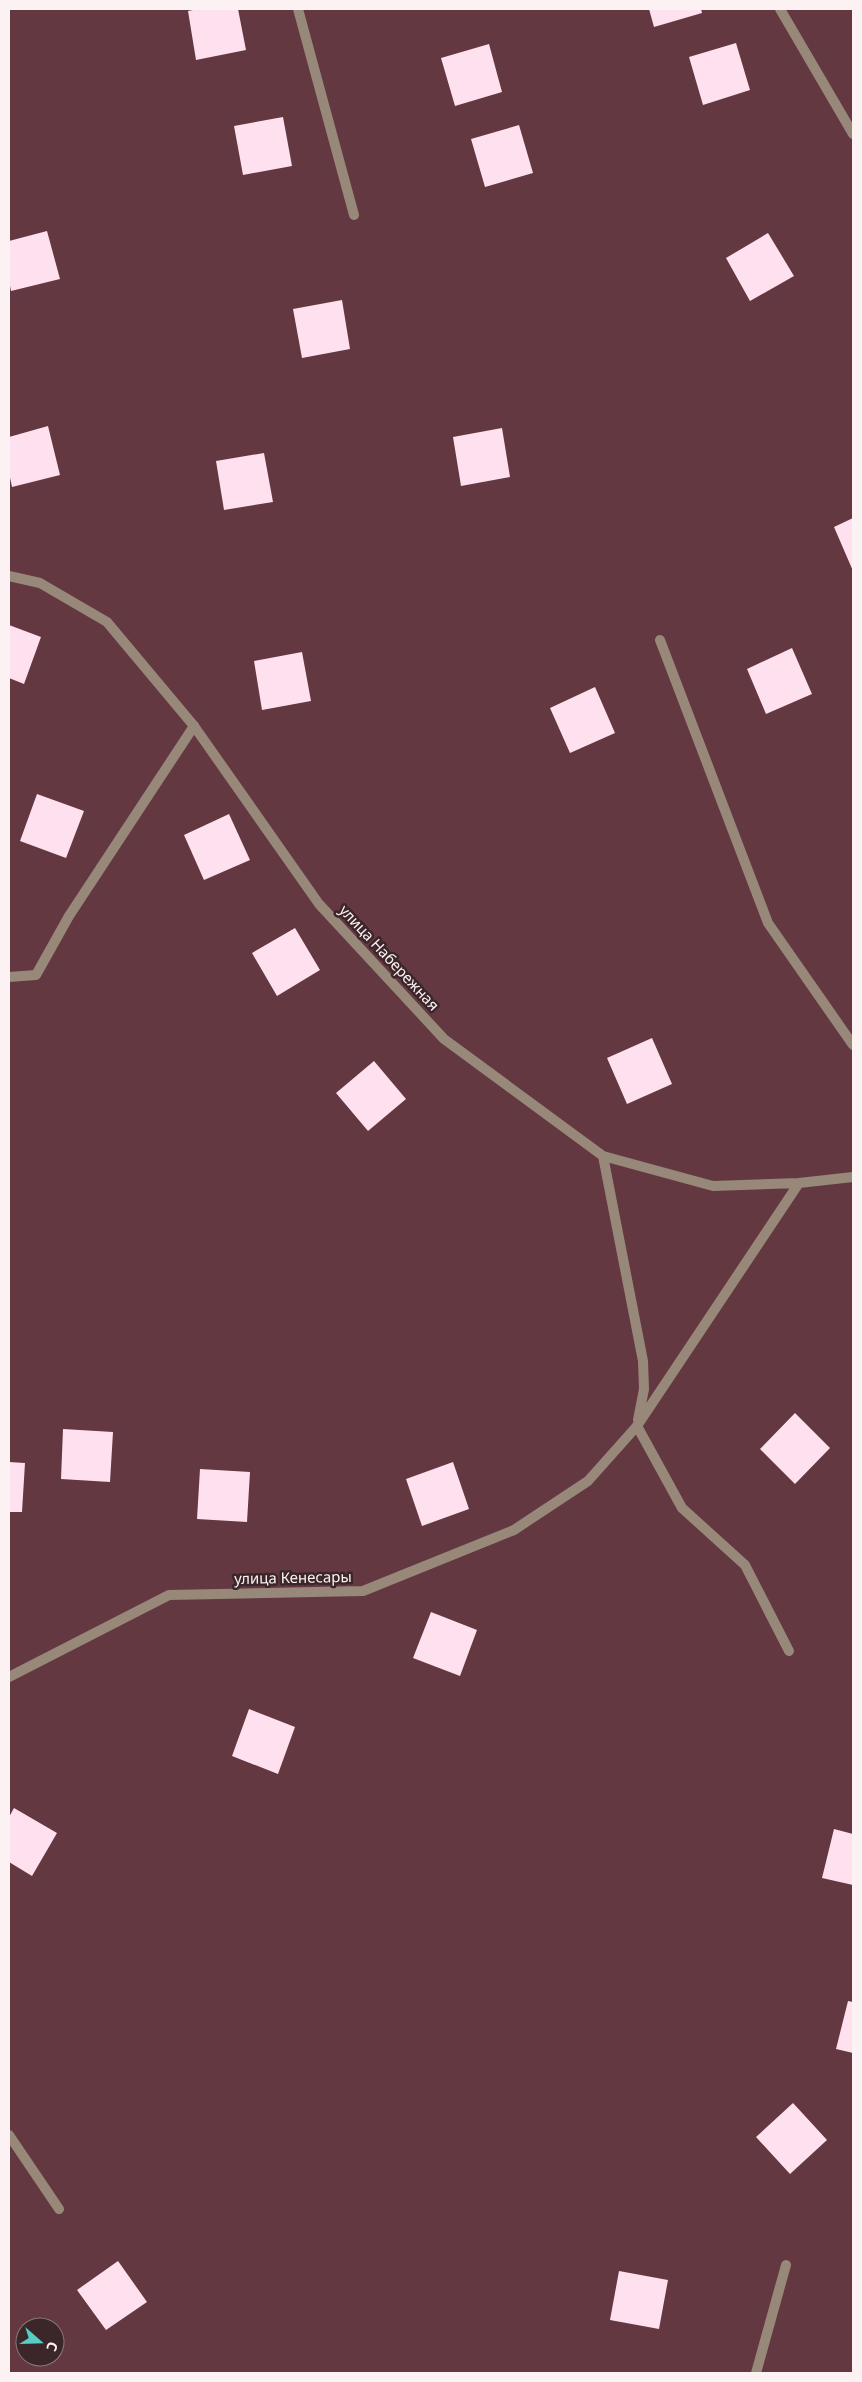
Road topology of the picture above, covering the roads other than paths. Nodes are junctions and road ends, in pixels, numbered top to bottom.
1 (298, 9) edge
2 (780, 9) edge
3 (853, 134) edge
4 (354, 215) dead end
5 (9, 576) edge
6 (660, 640) dead end
7 (194, 726) junction
8 (9, 977) edge
9 (853, 1045) edge
10 (604, 1156) junction
11 (853, 1177) edge
12 (799, 1183) junction
13 (637, 1426) junction
14 (789, 1651) dead end
15 (9, 1677) edge
16 (9, 2135) edge
17 (59, 2209) dead end
18 (786, 2265) dead end
19 (756, 2373) edge

1 - 4 street
2 - 3 street
5 - 7 street, улица Набережная
6 - 9 street
7 - 8 street
7 - 10 street, улица Набережная
10 - 12 street, улица Набережная
10 - 13 street
11 - 12 street, улица Набережная
12 - 13 street, улица Кенесары
13 - 14 street
13 - 15 street, улица Кенесары
16 - 17 street
18 - 19 street

